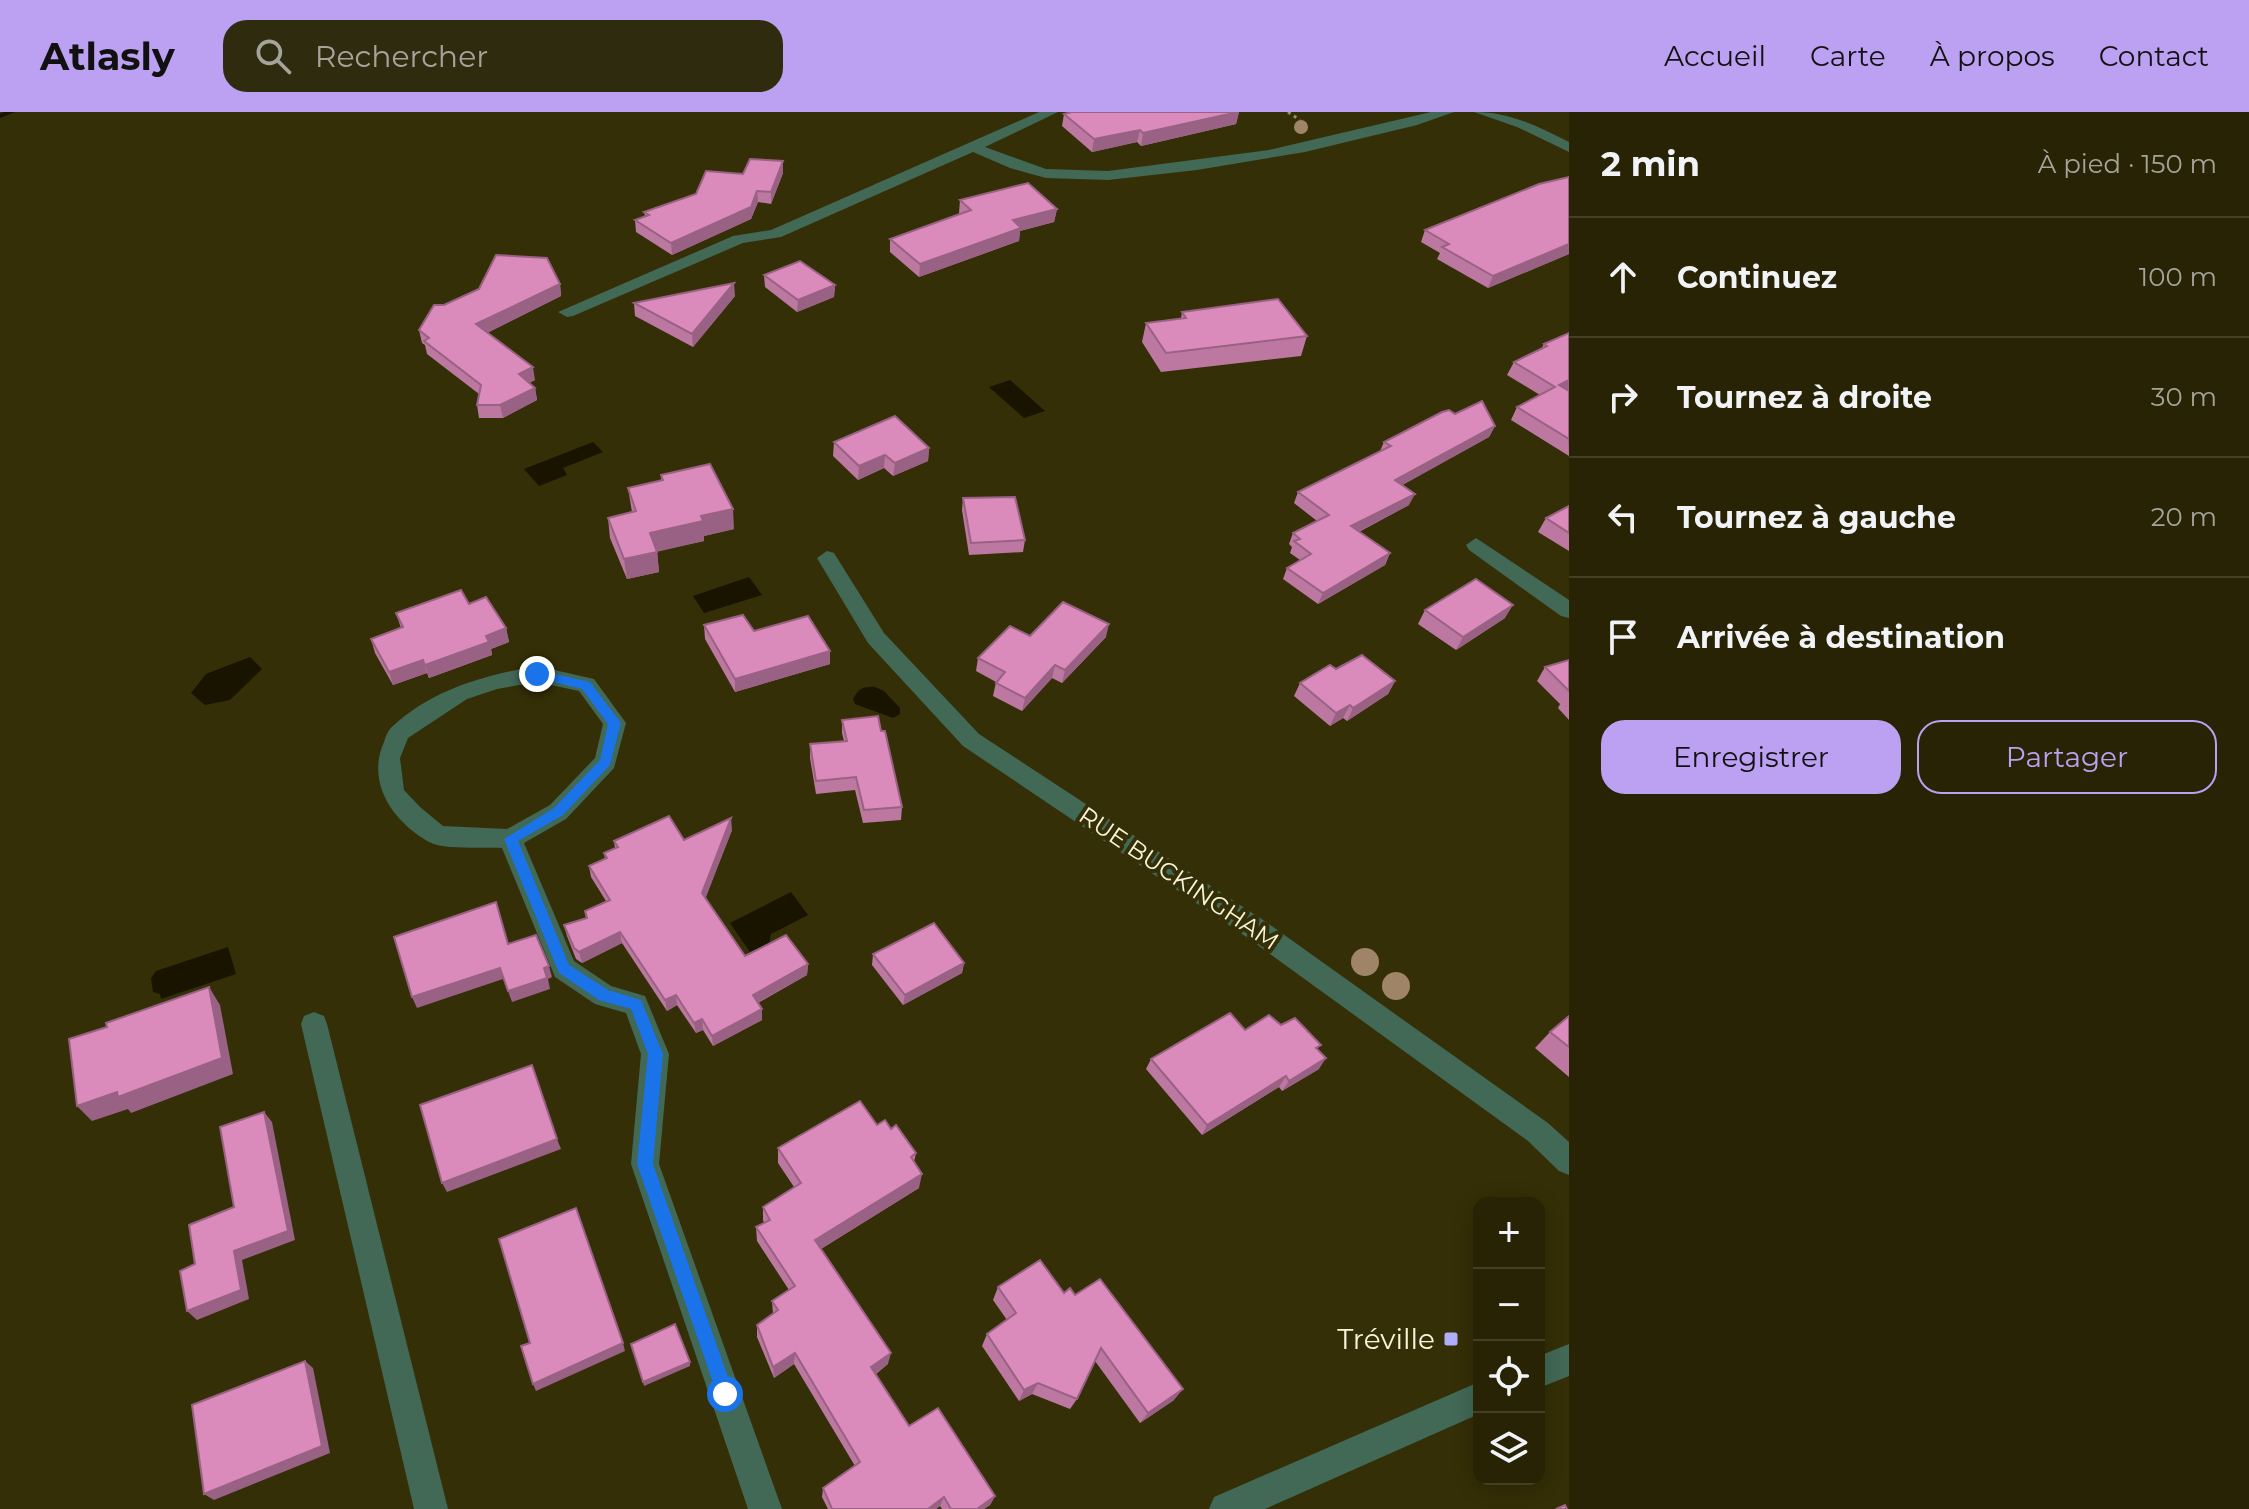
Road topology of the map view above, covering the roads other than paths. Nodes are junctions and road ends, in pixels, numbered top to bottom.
1 (1051, 112) edge
2 (1447, 112) edge
3 (1481, 112) edge
4 (1529, 112) edge
5 (1569, 133) edge
6 (976, 148) junction
7 (1569, 148) edge
8 (567, 312) dead end
9 (1476, 545) dead end
10 (827, 558) dead end
11 (1569, 611) edge
12 (510, 839) junction
13 (314, 1024) dead end
14 (1569, 1161) edge
15 (1569, 1360) edge
16 (1545, 1370) edge
17 (1473, 1401) edge
18 (431, 1509) edge
19 (765, 1509) edge
20 (1226, 1509) edge

1 - 6 street
2 - 6 street
3 - 7 street
4 - 5 street
6 - 8 street
9 - 11 street
10 - 14 street, RUE BUCKINGHAM
12 - 12 street
12 - 19 street
13 - 18 street
15 - 16 street
17 - 20 street

